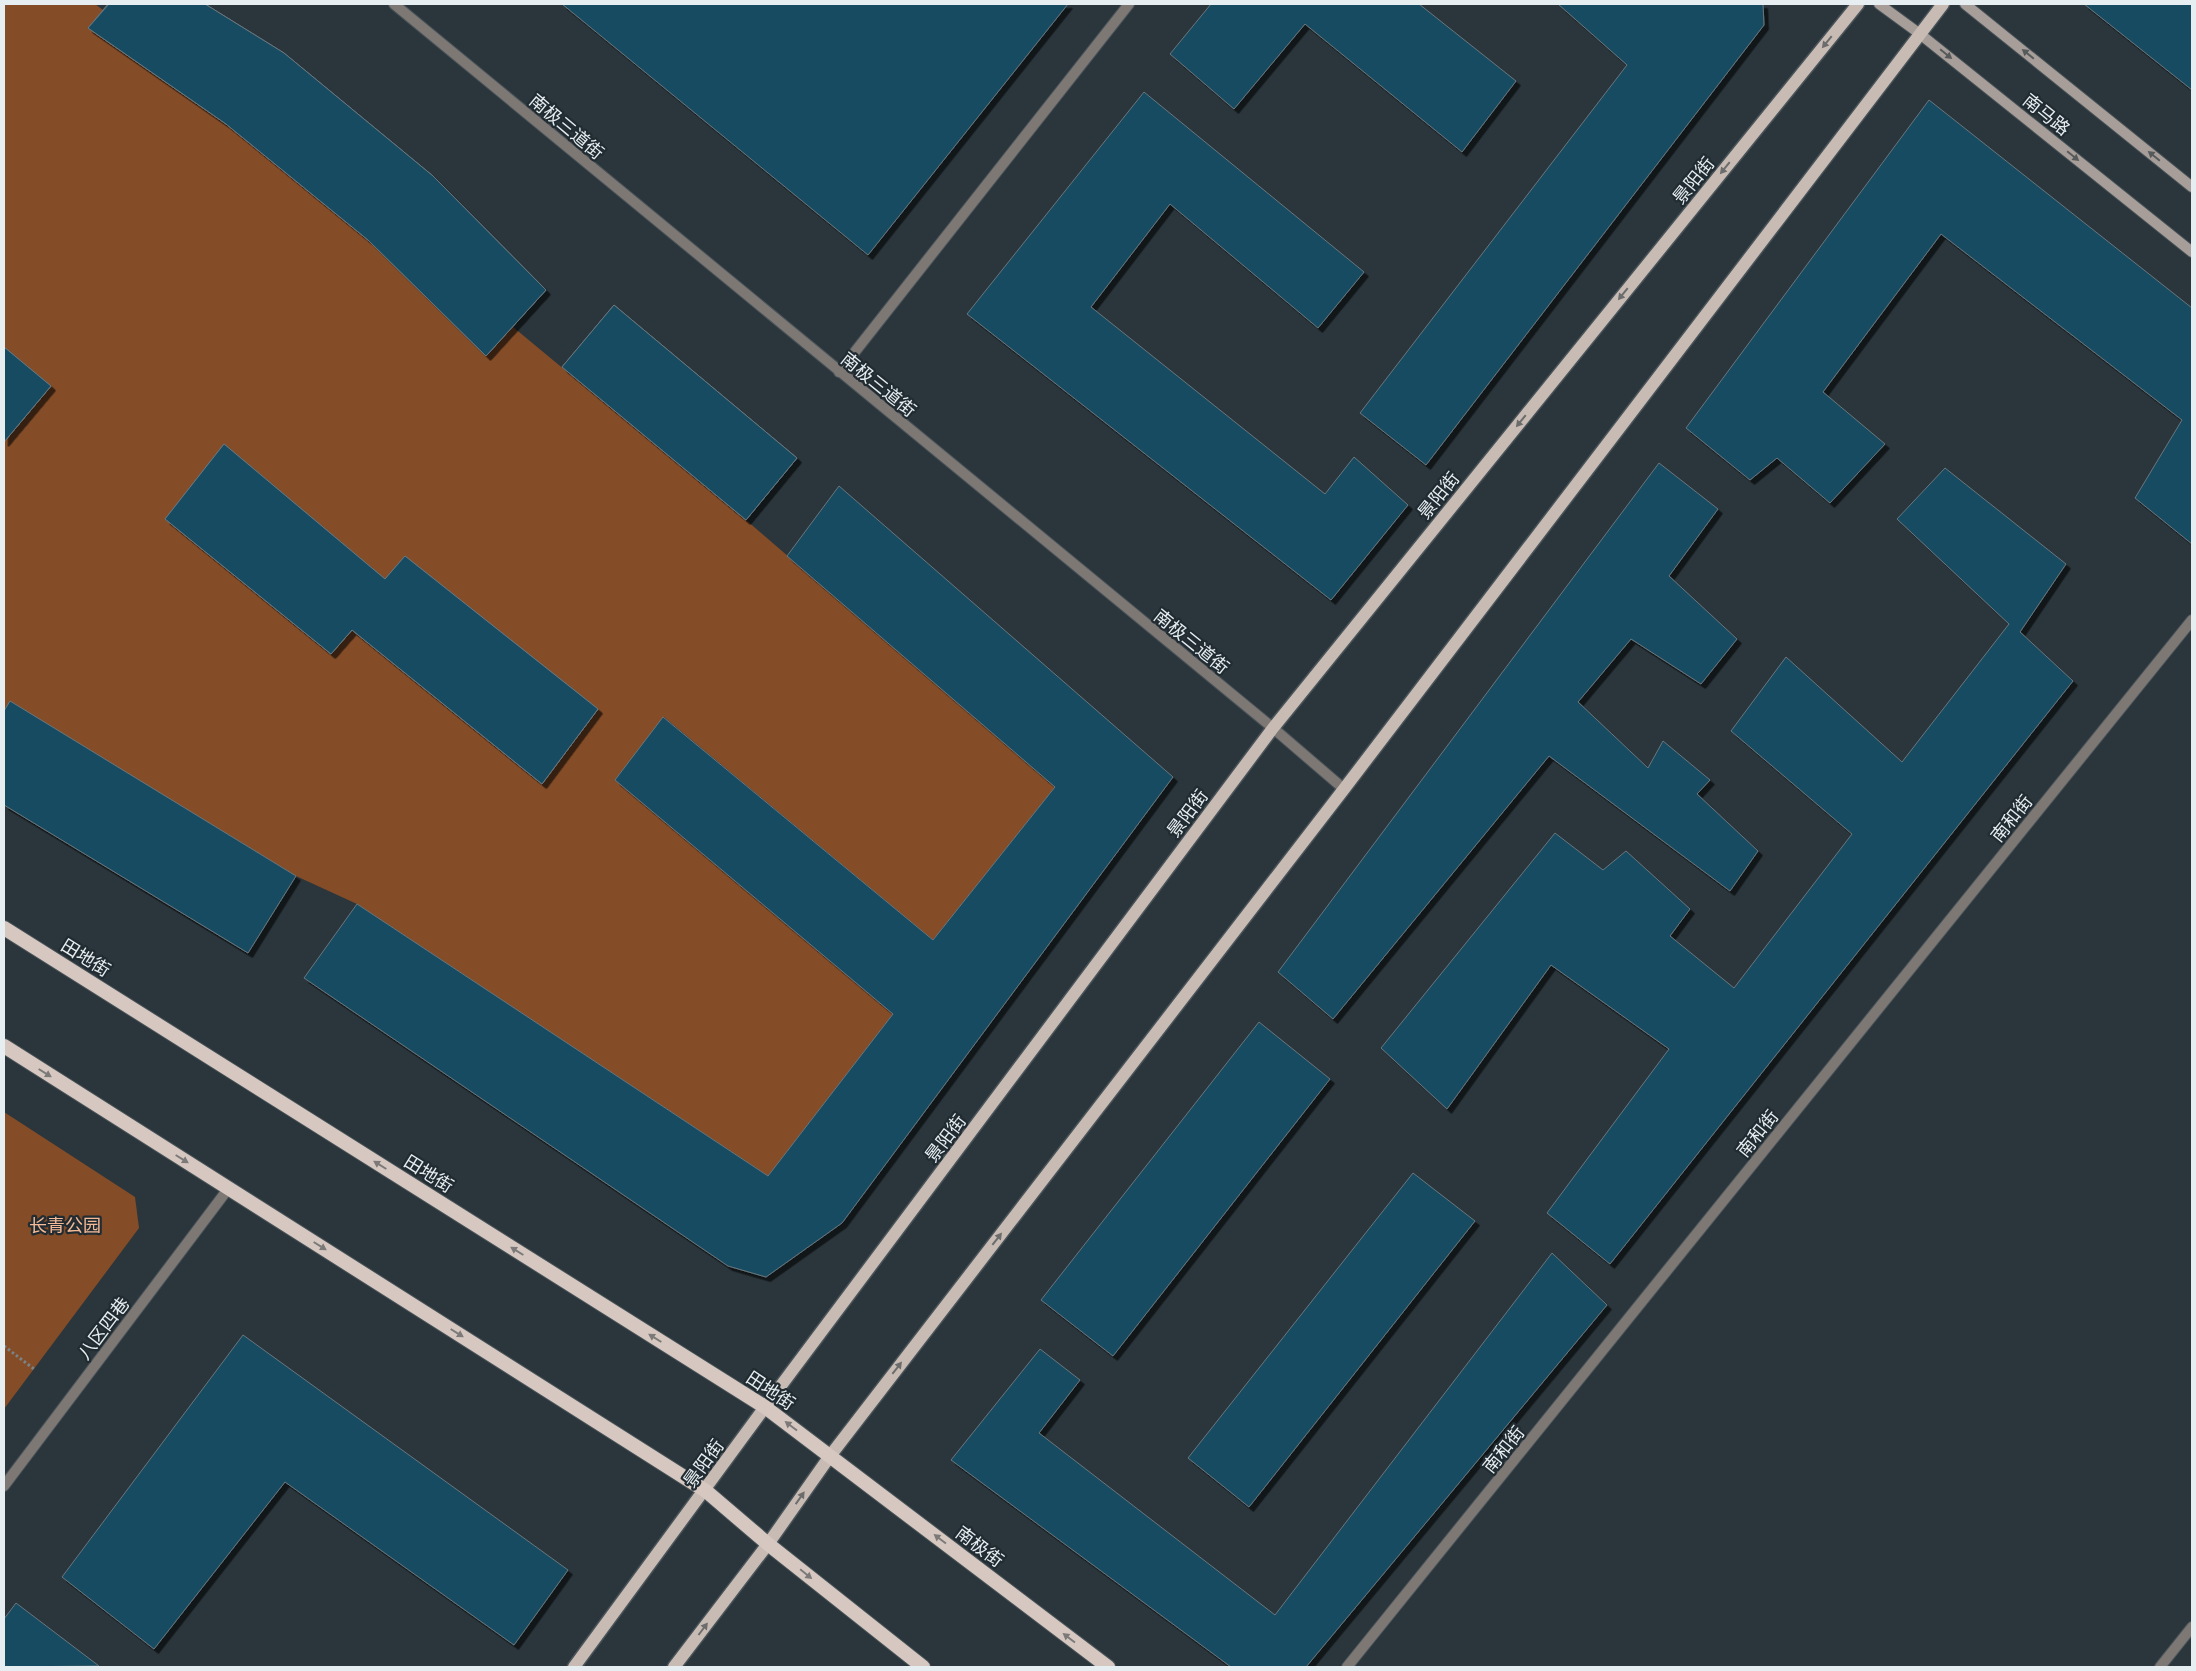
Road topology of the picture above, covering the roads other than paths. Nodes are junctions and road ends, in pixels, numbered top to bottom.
1 (394, 4) edge
2 (1129, 4) edge
3 (1858, 4) edge
4 (1879, 4) edge
5 (1943, 4) edge
6 (1965, 4) edge
7 (1920, 34) junction
8 (2192, 187) edge
9 (2192, 252) edge
10 (839, 372) junction
11 (2192, 620) edge
12 (1273, 728) junction
13 (1344, 789) junction
14 (4, 928) edge
15 (4, 1046) edge
16 (228, 1189) junction
17 (765, 1407) junction
18 (830, 1456) junction
19 (4, 1486) edge
20 (706, 1491) junction
21 (768, 1544) junction
22 (2192, 1627) edge
23 (574, 1667) edge
24 (674, 1667) edge
25 (923, 1667) edge
26 (1108, 1667) edge
27 (1347, 1667) edge
28 (2160, 1667) edge

1 - 10 street, 南极三道街
2 - 10 street
3 -> 12 main road, 景阳街
4 - 7 main road, 南马路
5 - 7 main road
8 -> 6 main road, 南马路
7 -> 9 main road, 南马路
7 - 13 main road
10 - 12 street, 南极三道街
11 - 27 street, 南和街
12 - 13 street, 南极三道街
12 - 17 main road, 景阳街
18 -> 13 main road
17 -> 14 highway, 田地街
15 -> 16 highway
16 - 19 street, 八区四巷
16 -> 20 highway
18 -> 17 highway, 田地街
17 - 20 main road, 景阳街
21 -> 18 main road
26 -> 18 highway, 南极街
20 - 21 highway
20 - 23 main road, 景阳街
24 -> 21 main road
21 -> 25 highway
22 - 28 street

